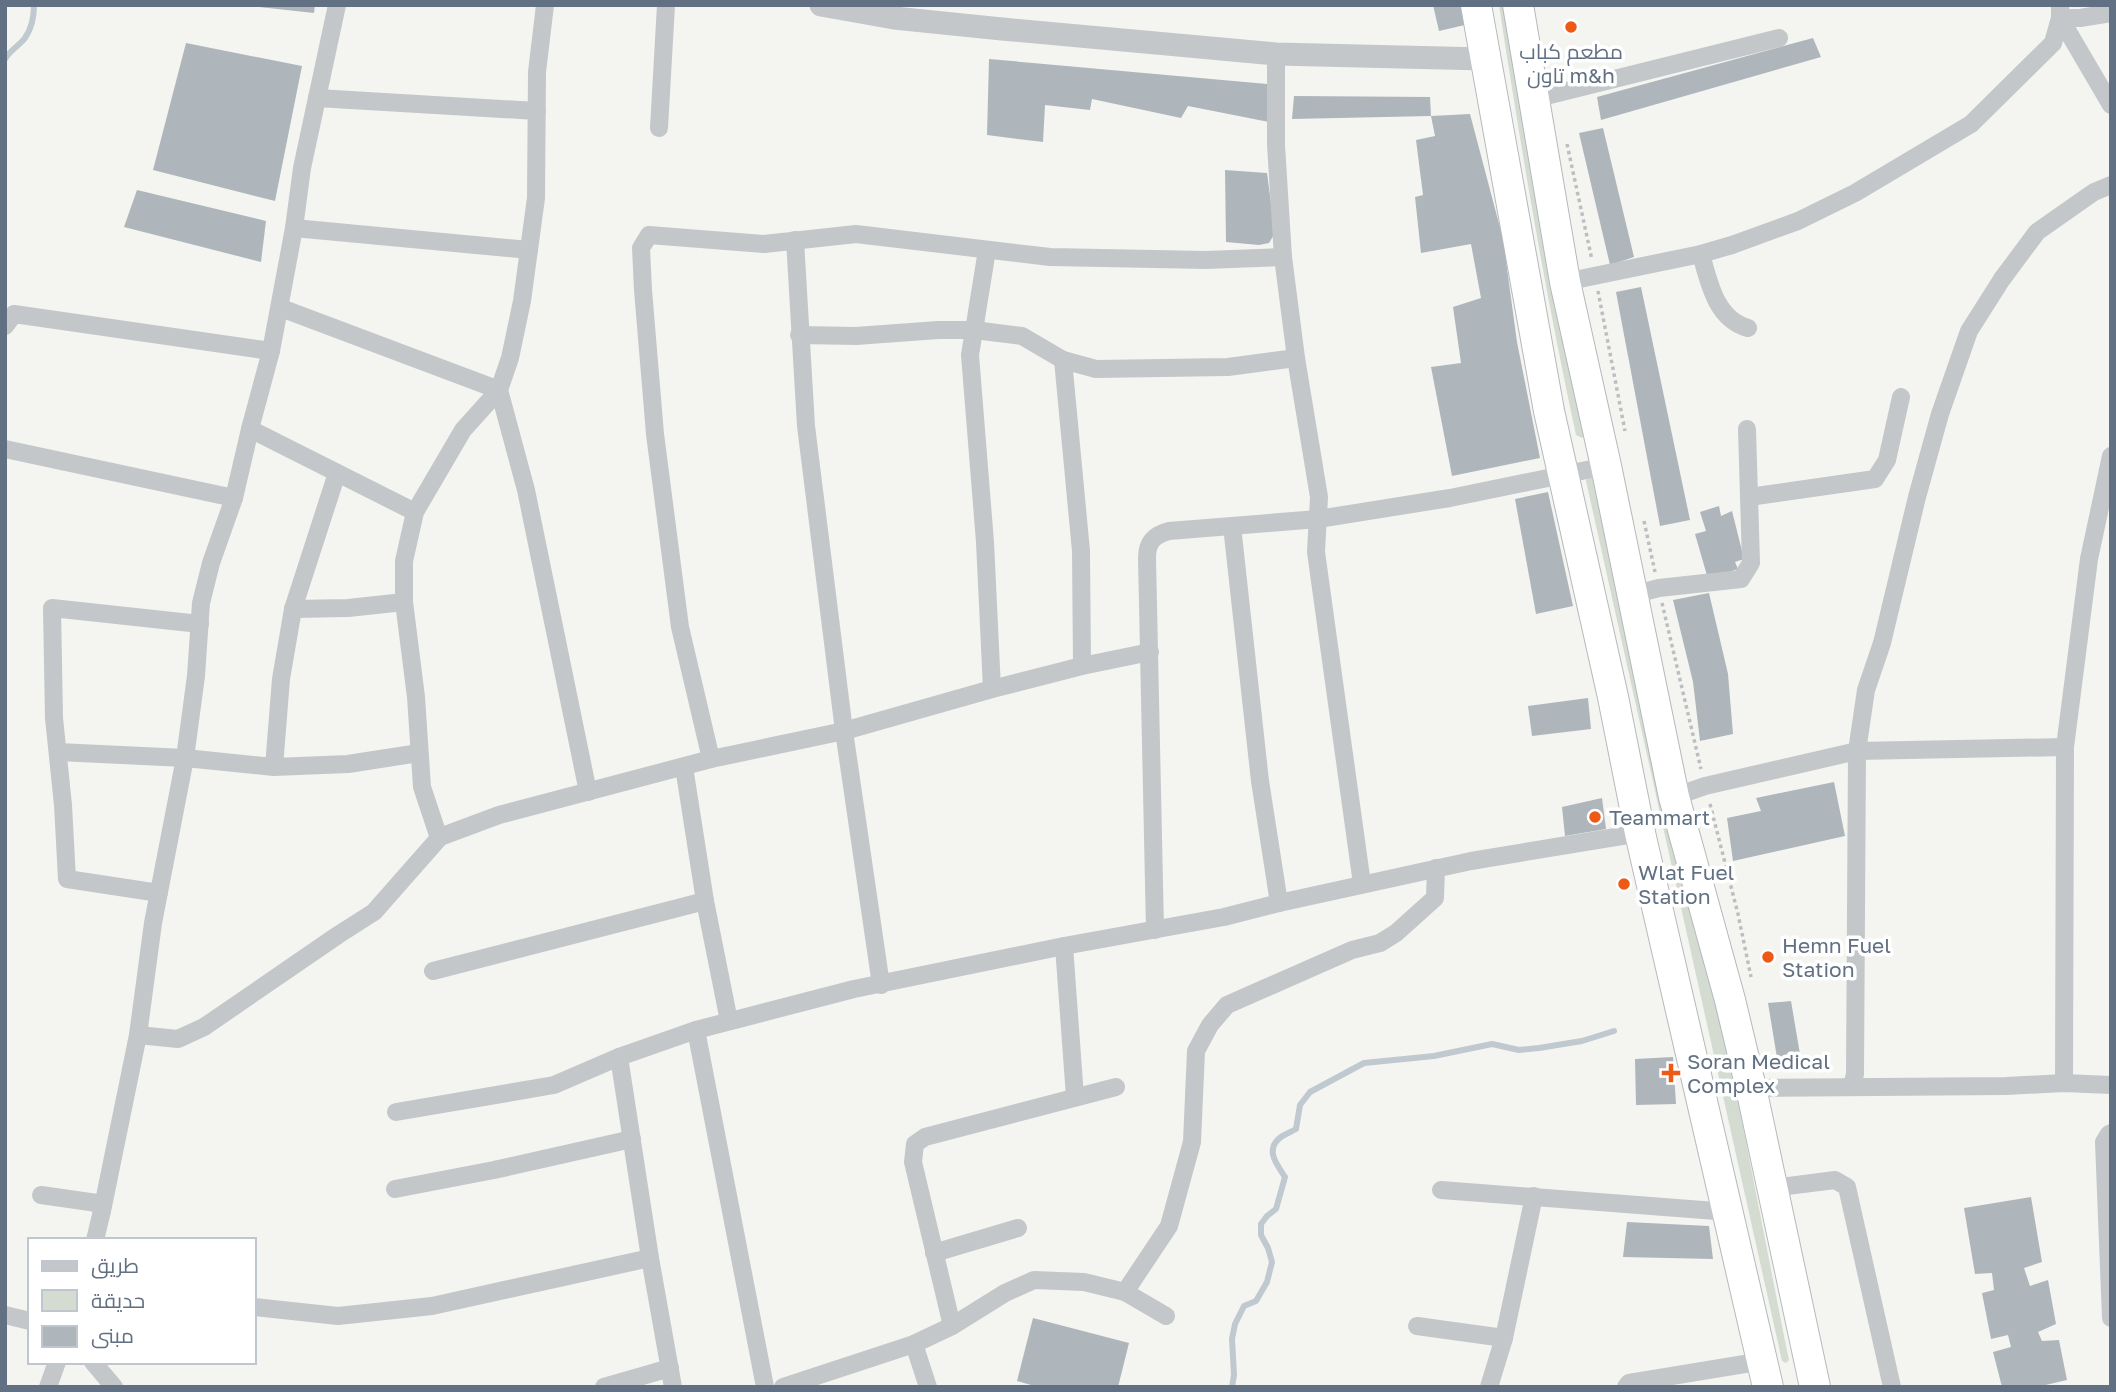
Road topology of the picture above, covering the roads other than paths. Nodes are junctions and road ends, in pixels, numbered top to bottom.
1 (337, 5) edge
2 (545, 5) edge
3 (666, 5) edge
4 (821, 5) edge
5 (1476, 5) edge
6 (1518, 5) edge
7 (2060, 12) edge
8 (2111, 13) edge
9 (1779, 38) dead end
10 (1276, 54) junction
11 (1485, 59) junction
12 (317, 98) junction
13 (1534, 99) junction
14 (2111, 106) edge
15 (537, 111) junction
16 (659, 128) dead end
17 (2111, 185) edge
18 (294, 228) junction
19 (795, 240) junction
20 (529, 250) junction
21 (987, 250) junction
22 (1701, 254) junction
23 (1283, 257) junction
24 (1564, 282) junction
25 (281, 308) junction
26 (5, 326) edge
27 (1748, 328) dead end
28 (974, 330) junction
29 (799, 335) junction
30 (271, 351) junction
31 (1296, 358) junction
32 (1063, 360) junction
33 (499, 390) junction
34 (1901, 397) dead end
35 (250, 429) junction
36 (1747, 429) dead end
37 (5, 449) edge
38 (2111, 456) edge
39 (1606, 467) junction
40 (337, 472) junction
41 (1562, 475) junction
42 (1749, 497) junction
43 (234, 498) junction
44 (2105, 509) edge
45 (415, 512) junction
46 (1318, 519) junction
47 (1232, 526) junction
48 (1646, 591) junction
49 (404, 603) junction
50 (293, 609) junction
51 (200, 624) junction
52 (1150, 652) junction
53 (1082, 666) junction
54 (992, 689) junction
55 (845, 731) junction
56 (2065, 747) junction
57 (1857, 751) junction
58 (58, 752) junction
59 (419, 753) junction
60 (185, 758) junction
61 (711, 759) junction
62 (274, 767) junction
63 (684, 767) junction
64 (588, 792) junction
65 (1674, 797) junction
66 (1640, 833) junction
67 (439, 838) junction
68 (1436, 868) junction
69 (1362, 884) junction
70 (159, 893) junction
71 (705, 901) junction
72 (1279, 903) junction
73 (1154, 930) junction
74 (1064, 946) junction
75 (433, 971) dead end
76 (881, 985) junction
77 (729, 1021) junction
78 (696, 1030) junction
79 (138, 1035) junction
80 (619, 1057) junction
81 (2064, 1083) junction
82 (2111, 1085) edge
83 (1852, 1086) junction
84 (1116, 1087) dead end
85 (1751, 1088) junction
86 (1076, 1097) junction
87 (396, 1112) dead end
88 (2111, 1133) edge
89 (632, 1139) junction
90 (1772, 1188) junction
91 (395, 1189) dead end
92 (1441, 1190) dead end
93 (41, 1195) dead end
94 (1534, 1196) junction
95 (102, 1212) junction
96 (1729, 1212) junction
97 (1018, 1228) dead end
98 (96, 1238) edge
99 (934, 1253) junction
100 (650, 1258) junction
101 (1125, 1292) junction
102 (256, 1307) edge
103 (5, 1315) edge
104 (1166, 1316) dead end
105 (2111, 1318) edge
106 (28, 1321) edge
107 (952, 1325) junction
108 (1417, 1326) dead end
109 (1504, 1338) junction
110 (914, 1344) junction
111 (56, 1364) edge
112 (95, 1364) edge
113 (670, 1368) junction
114 (1766, 1377) edge
115 (1813, 1379) edge
116 (48, 1387) edge
117 (114, 1387) edge
118 (604, 1387) edge
119 (673, 1387) edge
120 (765, 1387) edge
121 (783, 1387) edge
122 (928, 1387) edge
123 (1489, 1387) edge
124 (1626, 1387) edge
125 (1892, 1387) edge

1 - 12 street
2 - 15 street
3 - 16 street
4 - 10 street
5 - 11 highway
6 - 13 highway
7 - 8 street
7 - 14 street
7 - 22 street
9 - 13 street
10 - 11 street
10 - 23 street
11 - 41 highway
12 - 15 street
12 - 18 street
13 - 24 highway
15 - 20 street
17 - 57 street
18 - 20 street
18 - 25 street
19 - 21 street
19 - 29 street
19 - 61 street
20 - 33 street
21 - 23 street
21 - 28 street
22 - 24 street
22 - 27 street
23 - 31 street
24 - 39 highway
25 - 30 street
25 - 33 street
26 - 30 street
28 - 29 street
28 - 32 street
28 - 54 street
29 - 55 street
30 - 35 street
31 - 32 street
31 - 46 street
32 - 53 street
33 - 45 street
33 - 64 street
34 - 42 street
35 - 40 street
35 - 43 street
36 - 42 street
37 - 43 street
38 - 44 street
39 - 41 street
39 - 48 highway
40 - 45 street
40 - 50 street
41 - 46 street
41 - 66 highway
42 - 48 street
43 - 51 street
44 - 56 street
45 - 49 street
46 - 47 street
46 - 69 street
47 - 52 street
47 - 72 street
48 - 65 highway
49 - 50 street
49 - 59 street
50 - 62 street
51 - 58 street
51 - 60 street
52 - 53 street
52 - 73 street
53 - 54 street
54 - 55 street
55 - 61 street
55 - 76 street
56 - 57 street
56 - 81 street
57 - 65 street
57 - 83 street
58 - 60 street
58 - 70 street
59 - 62 street
59 - 67 street
60 - 62 street
60 - 70 street
61 - 63 street
63 - 64 street
63 - 71 street
64 - 67 street
65 - 85 highway
66 - 68 street
66 - 96 highway
67 - 79 street
68 - 69 street
68 - 101 street
69 - 72 street
70 - 79 street
71 - 75 street
71 - 77 street
72 - 73 street
73 - 74 street
74 - 76 street
74 - 86 street
76 - 77 street
77 - 78 street
78 - 80 street
78 - 120 street
79 - 95 street
80 - 87 street
80 - 89 street
81 - 82 street
81 - 83 street
83 - 85 street
84 - 86 street
85 - 90 highway
86 - 99 street
88 - 105 street
89 - 91 street
89 - 100 street
90 - 115 highway
90 - 125 street
92 - 94 street
93 - 95 street
94 - 96 street
94 - 109 street
95 - 98 street
96 - 114 highway
97 - 99 street
99 - 107 street
100 - 102 street
100 - 113 street
101 - 104 street
101 - 107 street
103 - 106 street
107 - 110 street
108 - 109 street
109 - 123 street
110 - 121 street
110 - 122 street
111 - 116 street
112 - 117 street
113 - 118 street
113 - 119 street
114 - 115 highway
114 - 124 street

